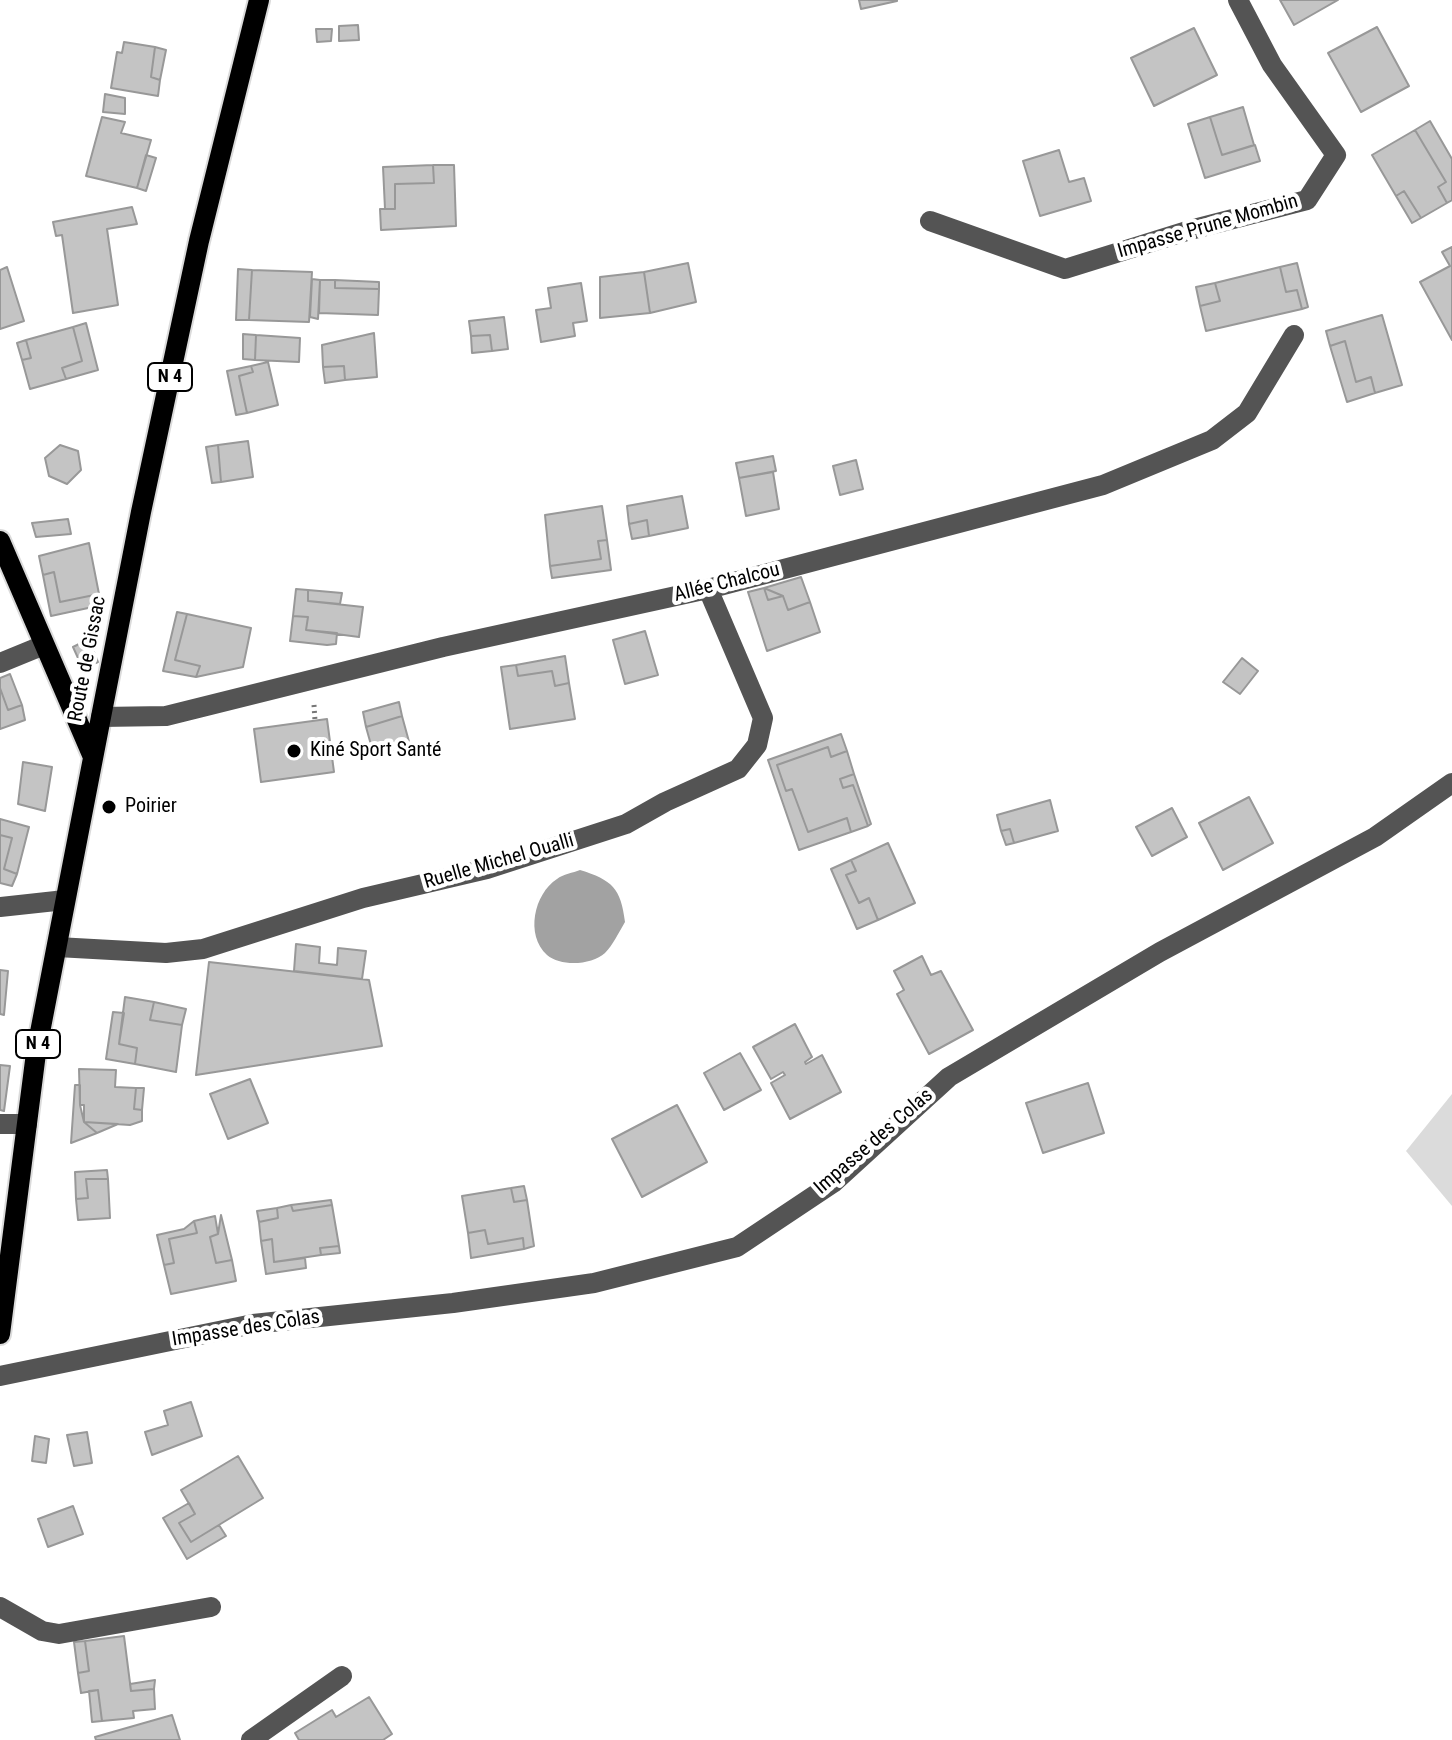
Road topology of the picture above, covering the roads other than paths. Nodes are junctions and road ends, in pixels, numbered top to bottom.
1 (259, 0) edge
2 (1238, 0) edge
3 (930, 221) dead end
4 (1294, 335) dead end
5 (0, 541) edge
6 (708, 589) junction
7 (44, 645) junction
8 (0, 663) edge
9 (101, 717) junction
10 (93, 757) junction
11 (1452, 783) edge
12 (65, 900) junction
13 (0, 907) edge
14 (57, 947) junction
15 (0, 1124) edge
16 (27, 1124) junction
17 (0, 1334) edge
18 (0, 1376) edge
19 (0, 1607) edge
20 (211, 1607) dead end
21 (342, 1676) dead end
22 (251, 1740) edge

1 - 9 main road, Route de Gissac / N 4
2 - 3 street, Impasse Prune Mombin
4 - 6 street, Allée Chalcou
5 - 7 main road
6 - 9 street, Allée Chalcou
6 - 14 street, Ruelle Michel Oualli
7 - 8 street
7 - 10 main road
9 - 10 main road, Route de Gissac / N 4
10 - 12 main road, Route de Gissac / N 4
11 - 18 street, Impasse des Colas
12 - 13 street
12 - 14 main road, Route de Gissac / N 4
14 - 16 main road, Route de Gissac / N 4
15 - 16 street
16 - 17 main road, Route de Gissac / N 4
19 - 20 street
21 - 22 street

